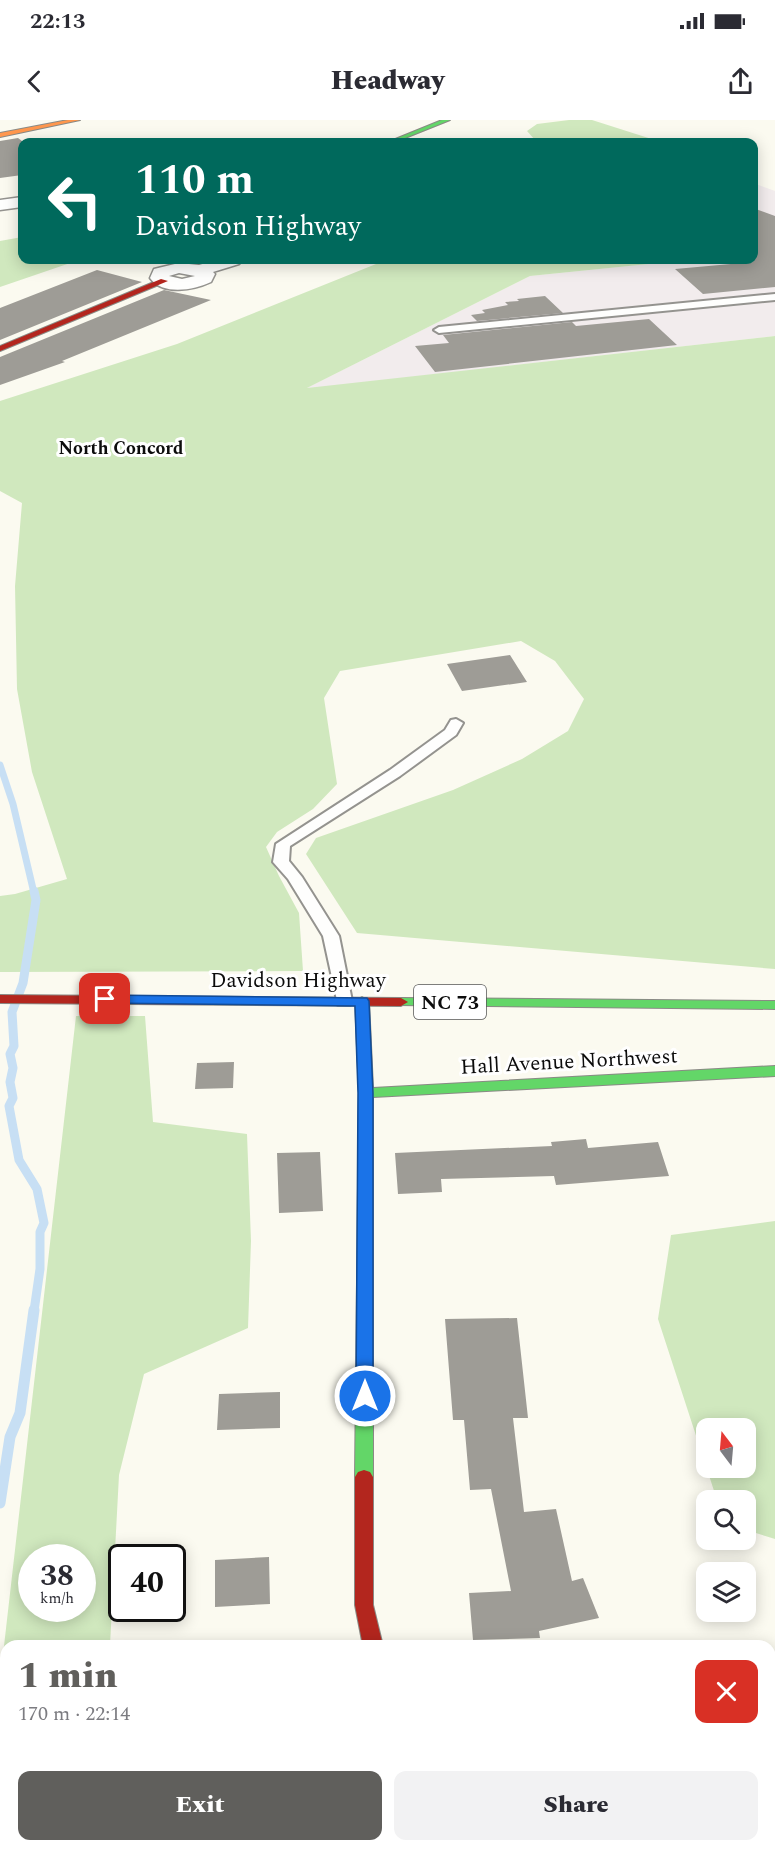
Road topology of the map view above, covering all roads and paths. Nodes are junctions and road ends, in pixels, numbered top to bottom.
1 (77, 120) edge
2 (447, 120) edge
3 (0, 135) edge
4 (402, 138) edge
5 (18, 203) edge
6 (0, 205) edge
7 (220, 264) edge
8 (164, 281) joint
9 (775, 297) edge
10 (439, 330) dead end
11 (0, 349) edge
12 (456, 723) dead end
13 (0, 999) edge
14 (344, 1001) junction
15 (362, 1001) junction
16 (775, 1005) edge
17 (775, 1071) edge
18 (366, 1093) junction
19 (372, 1640) edge

1 - 3 street
2 - 4 street
5 - 6 street
7 - 8 street
8 - 11 street
9 - 10 lane
12 - 14 lane
13 - 14 street, Davidson Highway / NC 73
14 - 15 street, Davidson Highway / NC 73
15 - 16 street, Davidson Highway / NC 73
15 - 18 street
17 - 18 street, Hall Avenue Northwest
18 - 19 street

